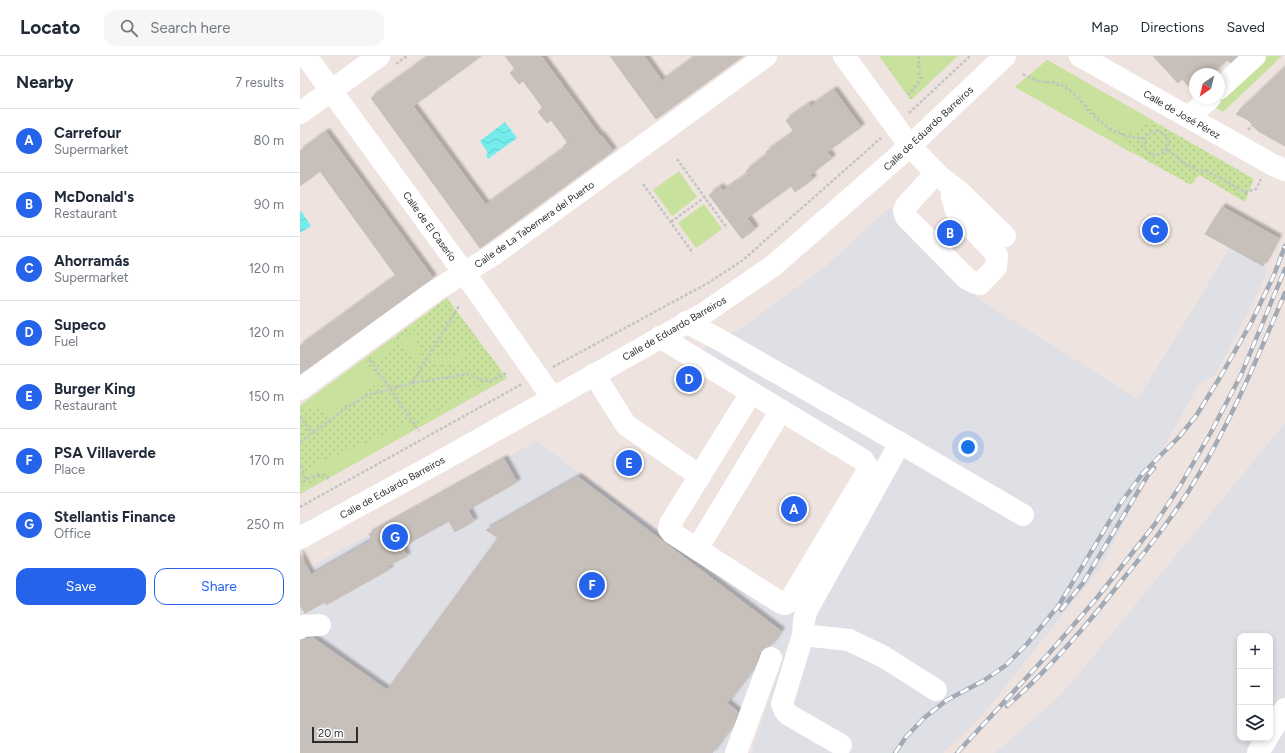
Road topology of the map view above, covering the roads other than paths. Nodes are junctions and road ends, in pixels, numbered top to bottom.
1 (306, 56) edge
2 (378, 56) edge
3 (766, 56) edge
4 (844, 56) edge
5 (1005, 56) edge
6 (1080, 56) edge
7 (1254, 56) tunnel mouth
8 (1225, 83) edge
9 (331, 91) junction
10 (1190, 104) edge
11 (1200, 104) edge
12 (300, 113) edge
13 (1183, 114) junction
14 (910, 146) junction
15 (1279, 168) edge
16 (936, 173) junction
17 (952, 186) junction
18 (1005, 236) dead end
19 (464, 273) junction
20 (686, 322) junction
21 (660, 337) junction
22 (594, 374) junction
23 (300, 389) edge
24 (751, 392) junction
25 (552, 397) junction
26 (781, 410) junction
27 (900, 443) junction
28 (700, 476) junction
29 (1023, 515) dead end
30 (300, 538) edge
31 (698, 549) junction
32 (802, 635) junction
33 (770, 658) dead end
34 (936, 690) dead end
35 (1285, 709) edge
36 (1273, 728) edge
37 (1265, 741) edge
38 (841, 745) dead end
39 (736, 753) edge
40 (1258, 753) edge

1 - 9 street, Calle de El Caserío
2 - 9 street
3 - 19 street, Calle de La Tabernera del Puerto
4 - 14 street
5 - 14 street, Calle de Eduardo Barreiros
6 - 13 street, Calle de José Pérez
7 - 8 street
9 - 12 street
9 - 19 street, Calle de El Caserío
10 - 13 street
11 - 13 street
13 - 15 street, Calle de José Pérez
14 - 16 street
14 - 20 street, Calle de Eduardo Barreiros
16 - 17 street
16 - 17 street
17 - 18 street
19 - 23 street, Calle de La Tabernera del Puerto
19 - 25 street, Calle de El Caserío
20 - 21 street, Calle de Eduardo Barreiros
20 - 27 street
21 - 22 street, Calle de Eduardo Barreiros
21 - 24 street
22 - 25 street, Calle de Eduardo Barreiros
22 - 28 street
24 - 26 street
24 - 28 street
25 - 30 street, Calle de Eduardo Barreiros
26 - 31 street
26 - 31 street
27 - 29 street
27 - 32 street
28 - 31 street
32 - 34 street
32 - 38 street
33 - 39 street
35 - 36 street
37 - 40 street

